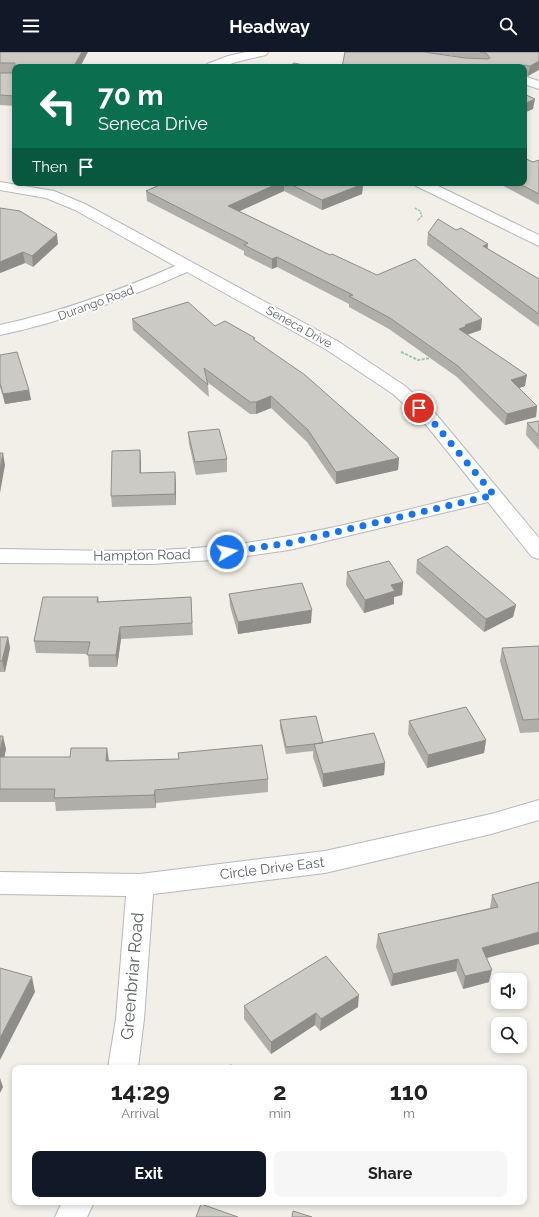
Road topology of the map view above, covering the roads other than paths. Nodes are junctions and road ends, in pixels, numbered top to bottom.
1 (262, 52) edge
2 (219, 64) edge
3 (527, 81) edge
4 (539, 85) edge
5 (0, 186) edge
6 (426, 186) edge
7 (539, 241) edge
8 (188, 266) junction
9 (0, 330) edge
10 (494, 495) junction
11 (539, 552) edge
12 (0, 556) edge
13 (539, 810) edge
14 (0, 883) edge
15 (140, 885) junction
16 (123, 1065) edge
17 (77, 1205) edge
18 (71, 1217) edge

1 - 2 street
3 - 4 street
5 - 8 street, Seneca Drive
6 - 7 street
8 - 9 street, Durango Road
8 - 10 street, Seneca Drive
10 - 11 street, Seneca Drive
10 - 12 street, Hampton Road
13 - 15 street, Circle Drive East
14 - 15 street, Circle Drive East
15 - 16 street, Greenbriar Road
17 - 18 street

